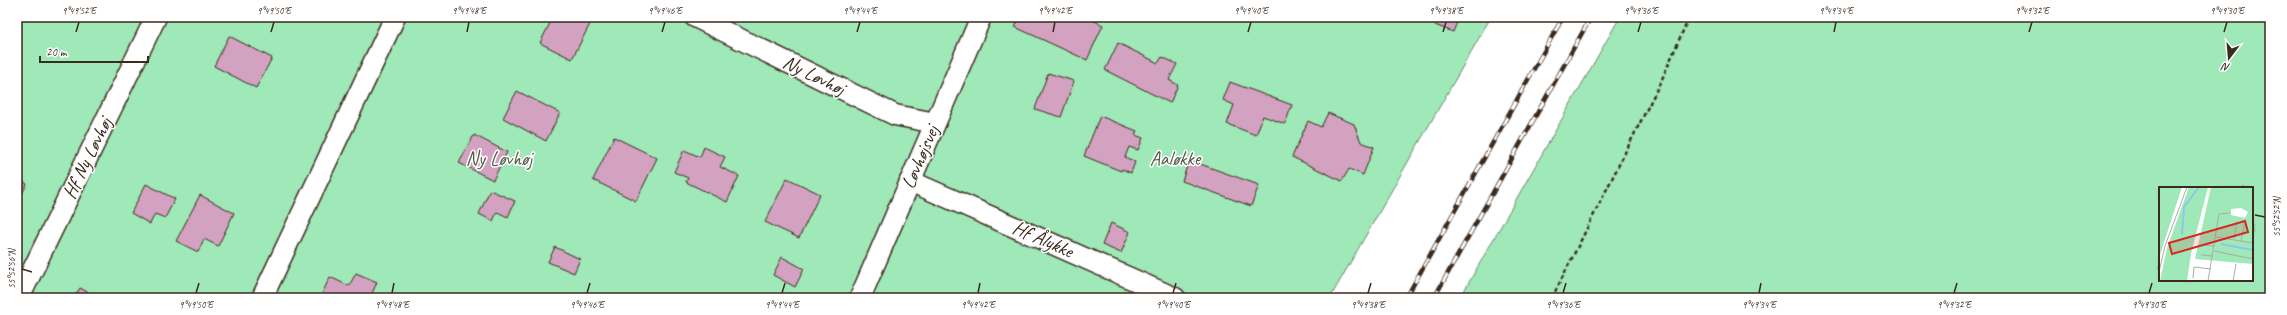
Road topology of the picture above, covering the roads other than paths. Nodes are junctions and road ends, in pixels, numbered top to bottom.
1 (156, 17) edge
2 (395, 17) edge
3 (696, 17) edge
4 (981, 17) edge
5 (935, 124) junction
6 (910, 181) junction
7 (19, 298) edge
8 (262, 298) edge
9 (860, 298) edge
10 (1175, 298) edge

1 - 7 lane, Hf Ny Løvhøj
2 - 8 lane
3 - 5 lane, Ny Løvhøj
4 - 5 lane, Løvhøjsvej
5 - 6 lane, Løvhøjsvej
6 - 9 lane, Løvhøjsvej
6 - 10 lane, Hf Ålykke

